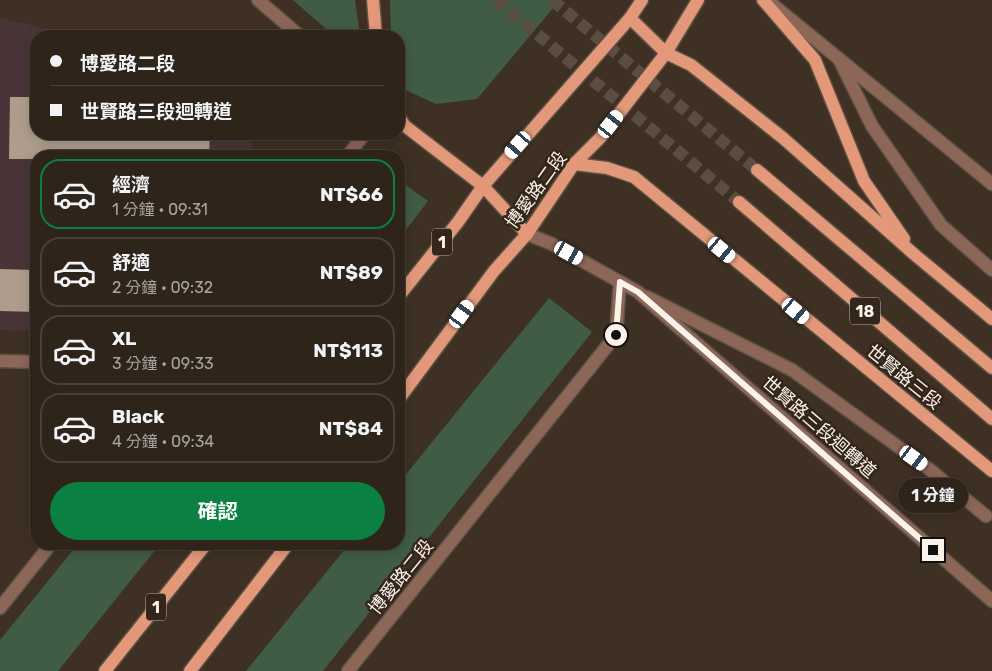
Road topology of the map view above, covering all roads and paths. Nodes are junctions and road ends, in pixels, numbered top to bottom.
1 (258, 0) edge
2 (372, 0) edge
3 (642, 0) edge
4 (698, 0) edge
5 (764, 0) edge
6 (767, 0) edge
7 (630, 18) junction
8 (293, 30) edge
9 (375, 30) edge
10 (666, 53) junction
11 (839, 59) junction
12 (405, 125) edge
13 (574, 164) junction
14 (757, 170) tunnel mouth
15 (992, 184) edge
16 (483, 186) junction
17 (739, 202) tunnel mouth
18 (527, 234) junction
19 (915, 256) junction
20 (992, 270) edge
21 (620, 282) junction
22 (405, 288) edge
23 (638, 292) junction
24 (992, 319) edge
25 (0, 361) edge
26 (30, 362) edge
27 (992, 368) edge
28 (405, 391) edge
29 (992, 419) edge
30 (992, 472) edge
31 (986, 516) dead end
32 (46, 550) edge
33 (201, 550) edge
34 (283, 550) edge
35 (992, 601) edge
36 (0, 608) edge
37 (105, 671) edge
38 (190, 671) edge
39 (348, 671) edge

1 - 8 street
2 - 9 main road
3 - 7 main road, 1
4 - 10 main road, 博愛路二段
5 - 19 main road
6 - 11 street
7 - 10 main road
7 - 16 main road, 1
10 - 13 main road, 博愛路二段
10 - 19 main road
11 - 15 street
11 - 20 street
12 - 16 main road
13 - 18 main road, 博愛路二段
13 - 30 main road, 世賢路三段 / 18
14 - 27 main road
16 - 18 main road
16 - 22 main road, 1
17 - 29 main road, 世賢路三段 / 18
18 - 21 street
18 - 28 main road, 博愛路二段
19 - 24 main road
21 - 23 street, 世賢路三段迴轉道
21 - 39 street, 博愛路二段
23 - 31 street
23 - 35 street, 世賢路三段迴轉道
25 - 26 street
32 - 36 street
33 - 37 main road, 1
34 - 38 main road

